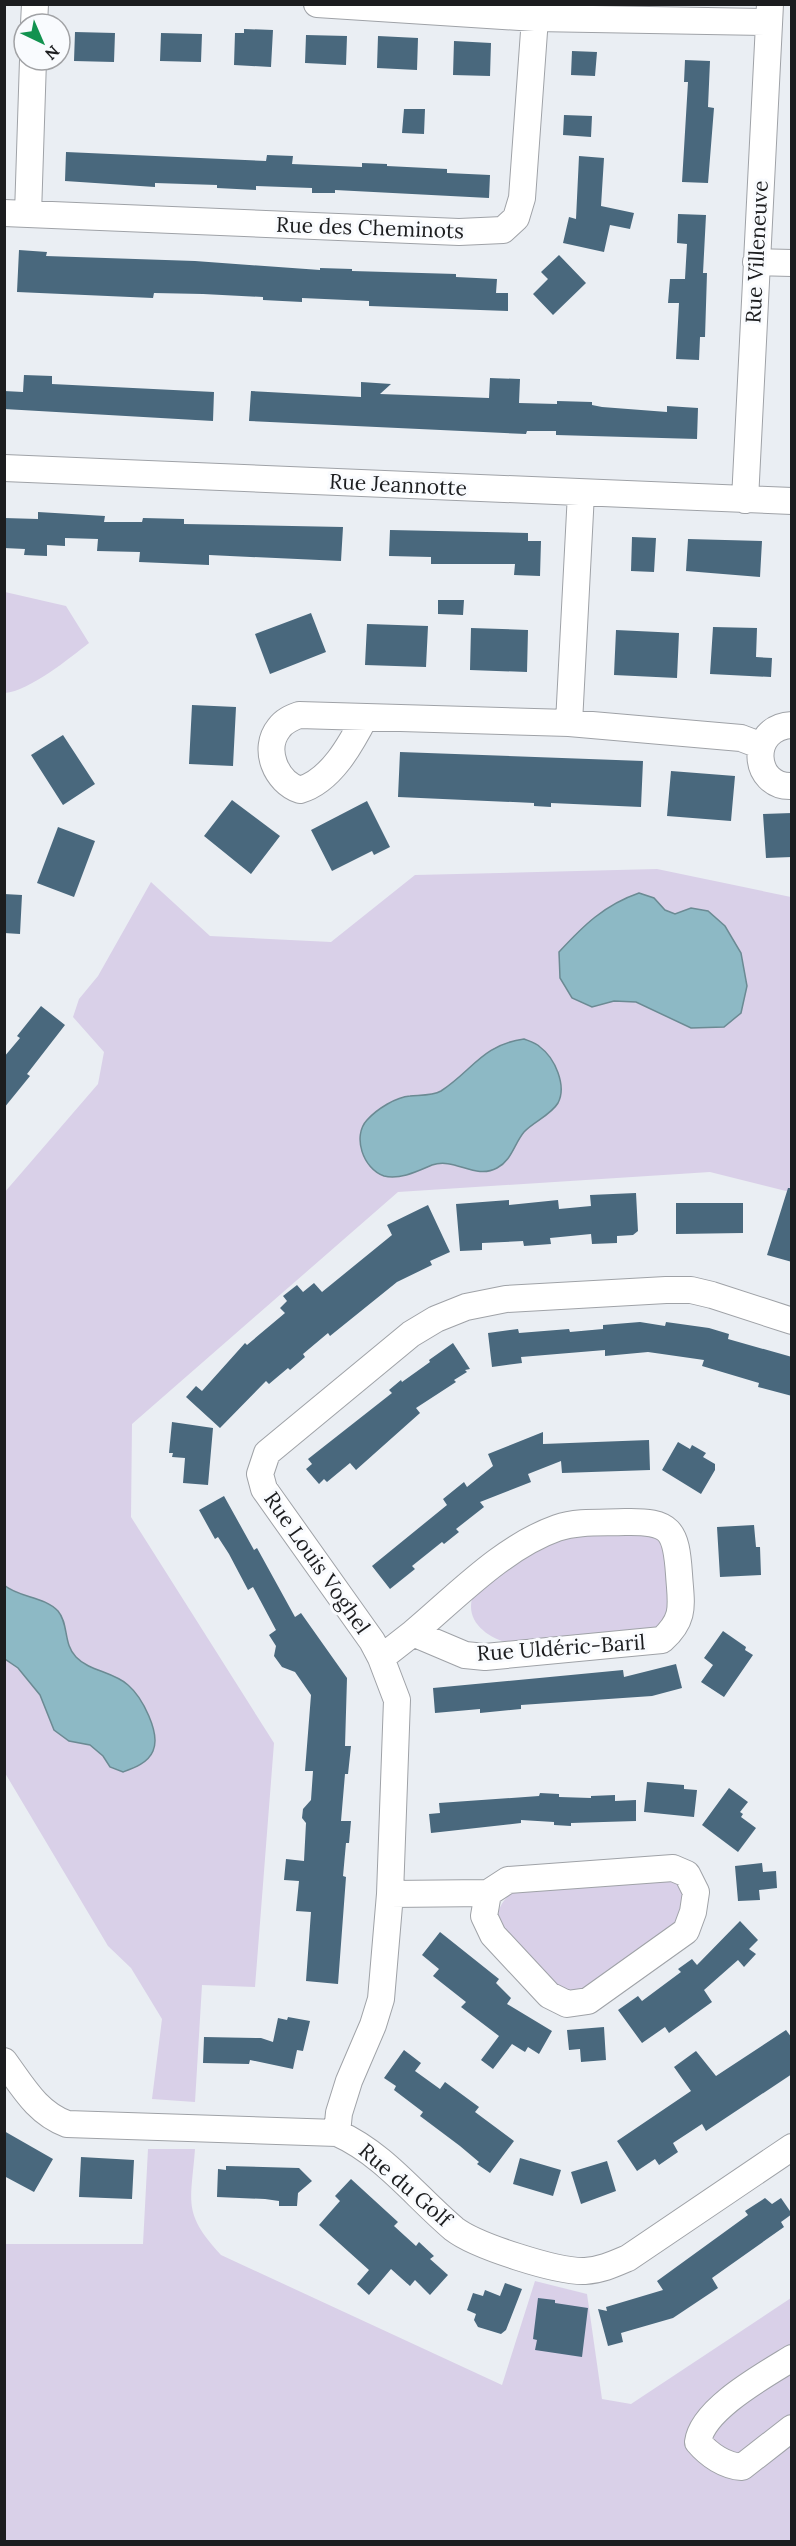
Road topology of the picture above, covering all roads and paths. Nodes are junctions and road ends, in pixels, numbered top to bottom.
1 (317, 4) edge
2 (535, 11) edge
3 (770, 13) edge
4 (32, 72) edge
5 (16, 213) edge
6 (756, 262) junction
7 (792, 263) edge
8 (4, 468) edge
9 (581, 493) junction
10 (745, 500) junction
11 (792, 501) edge
12 (365, 717) dead end
13 (568, 723) junction
14 (792, 725) edge
15 (762, 746) junction
16 (792, 786) edge
17 (792, 1321) edge
18 (412, 1633) junction
19 (381, 1658) junction
20 (488, 1893) junction
21 (390, 1894) junction
22 (4, 2061) edge
23 (337, 2133) junction
24 (792, 2147) edge
25 (792, 2358) edge
26 (792, 2428) edge

1 - 2 street
2 - 3 street
2 - 5 street, Rue des Cheminots
3 - 6 street, Rue Villeneuve
4 - 5 street
6 - 7 street
6 - 10 street, Rue Villeneuve
8 - 9 street, Rue Jeannotte
9 - 10 street, Rue Jeannotte
9 - 13 street
10 - 11 street, Rue Jeannotte
12 - 13 street
13 - 15 street
14 - 15 street
15 - 16 street
17 - 19 street, Rue Louis Voghel
18 - 18 street, Rue Uldéric-Baril
18 - 19 street, Rue Uldéric-Baril
19 - 21 street, Rue Louis Voghel
20 - 20 street
20 - 21 street
21 - 23 street, Rue Louis Voghel
22 - 23 street, Rue du Golf
23 - 24 street, Rue du Golf
25 - 26 street

